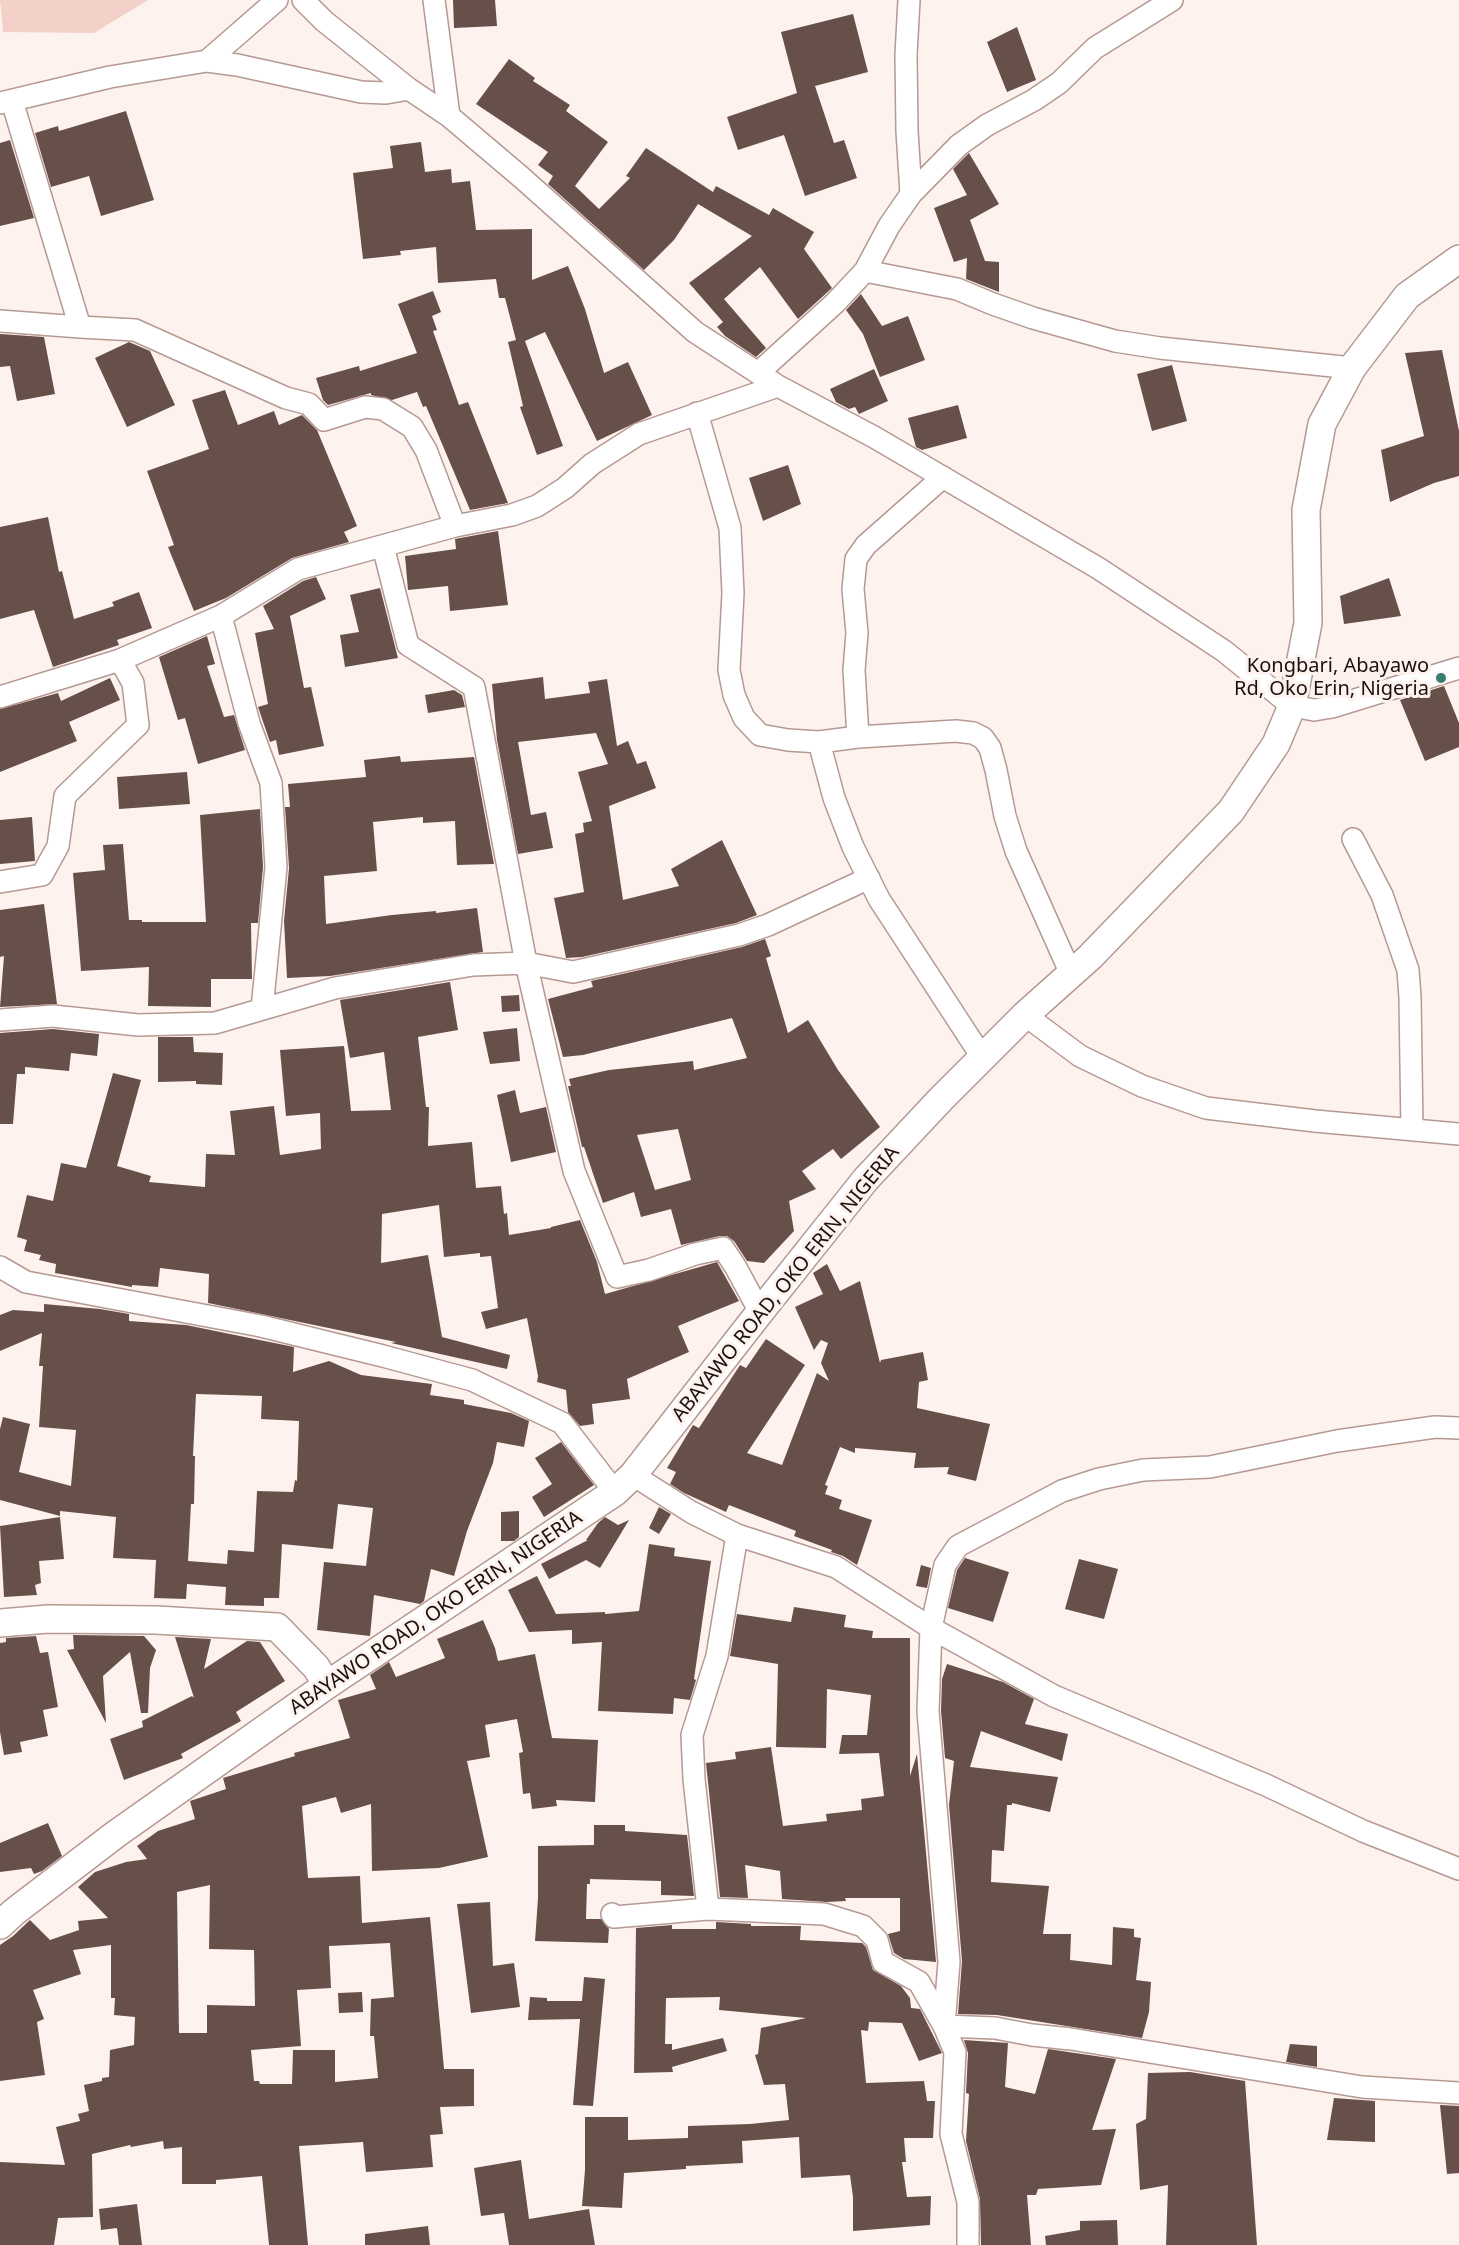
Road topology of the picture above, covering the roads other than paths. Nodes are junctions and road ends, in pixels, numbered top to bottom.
1 (277, 0) edge
2 (303, 0) edge
3 (434, 0) edge
4 (909, 0) edge
5 (1173, 0) edge
6 (207, 61) junction
7 (409, 89) junction
8 (6, 102) edge
9 (449, 116) junction
10 (911, 194) junction
11 (1459, 259) edge
12 (865, 271) junction
13 (0, 321) edge
14 (80, 327) junction
15 (1352, 368) junction
16 (758, 374) junction
17 (778, 386) junction
18 (697, 413) junction
19 (943, 477) junction
20 (455, 526) junction
21 (383, 546) junction
22 (221, 616) junction
23 (120, 660) junction
24 (1459, 668) edge
25 (0, 697) edge
26 (1292, 706) junction
27 (858, 737) junction
28 (819, 742) junction
29 (1353, 839) dead end
30 (869, 878) junction
31 (0, 882) edge
32 (526, 963) junction
33 (1071, 974) junction
34 (262, 1010) junction
35 (1025, 1015) junction
36 (0, 1020) edge
37 (982, 1058) junction
38 (1412, 1130) junction
39 (1459, 1134) edge
40 (0, 1267) edge
41 (0, 1280) edge
42 (26, 1282) junction
43 (760, 1312) junction
44 (1459, 1428) edge
45 (624, 1484) junction
46 (737, 1536) junction
47 (0, 1623) edge
48 (931, 1628) junction
49 (327, 1685) junction
50 (1459, 1869) edge
51 (708, 1910) junction
52 (612, 1914) dead end
53 (0, 1925) edge
54 (945, 2026) junction
55 (1459, 2093) edge
56 (968, 2245) edge

1 - 6 street
2 - 7 street
3 - 9 street
4 - 10 street
5 - 10 street
6 - 7 street
6 - 8 street
7 - 9 street
8 - 14 street
9 - 16 street
10 - 12 street
11 - 15 street, ABAYAWO ROAD, OKO ERIN, NIGERIA
12 - 15 street
12 - 16 street
13 - 14 street
14 - 20 street
15 - 26 street, ABAYAWO ROAD, OKO ERIN, NIGERIA
16 - 17 street
17 - 18 street
17 - 19 street
18 - 20 street
18 - 28 street
19 - 26 street
19 - 27 street
20 - 21 street
21 - 22 street
21 - 32 street
22 - 23 street
22 - 34 street
23 - 25 street
23 - 31 street
24 - 26 street
26 - 33 street, ABAYAWO ROAD, OKO ERIN, NIGERIA
27 - 28 street
27 - 33 street
28 - 30 street
29 - 38 street
30 - 32 street
30 - 37 street
32 - 34 street
32 - 43 street
33 - 35 street, ABAYAWO ROAD, OKO ERIN, NIGERIA
34 - 36 street
35 - 37 street, ABAYAWO ROAD, OKO ERIN, NIGERIA
35 - 38 street
37 - 43 street, ABAYAWO ROAD, OKO ERIN, NIGERIA
38 - 39 street
40 - 42 street
41 - 42 street
42 - 45 street
43 - 45 street, ABAYAWO ROAD, OKO ERIN, NIGERIA
44 - 48 street
45 - 46 street
45 - 49 street, ABAYAWO ROAD, OKO ERIN, NIGERIA
46 - 48 street
46 - 51 street
47 - 49 street
48 - 50 street
48 - 54 street
49 - 53 street, ABAYAWO ROAD, OKO ERIN, NIGERIA
51 - 52 street
51 - 54 street
54 - 55 street
54 - 56 street

